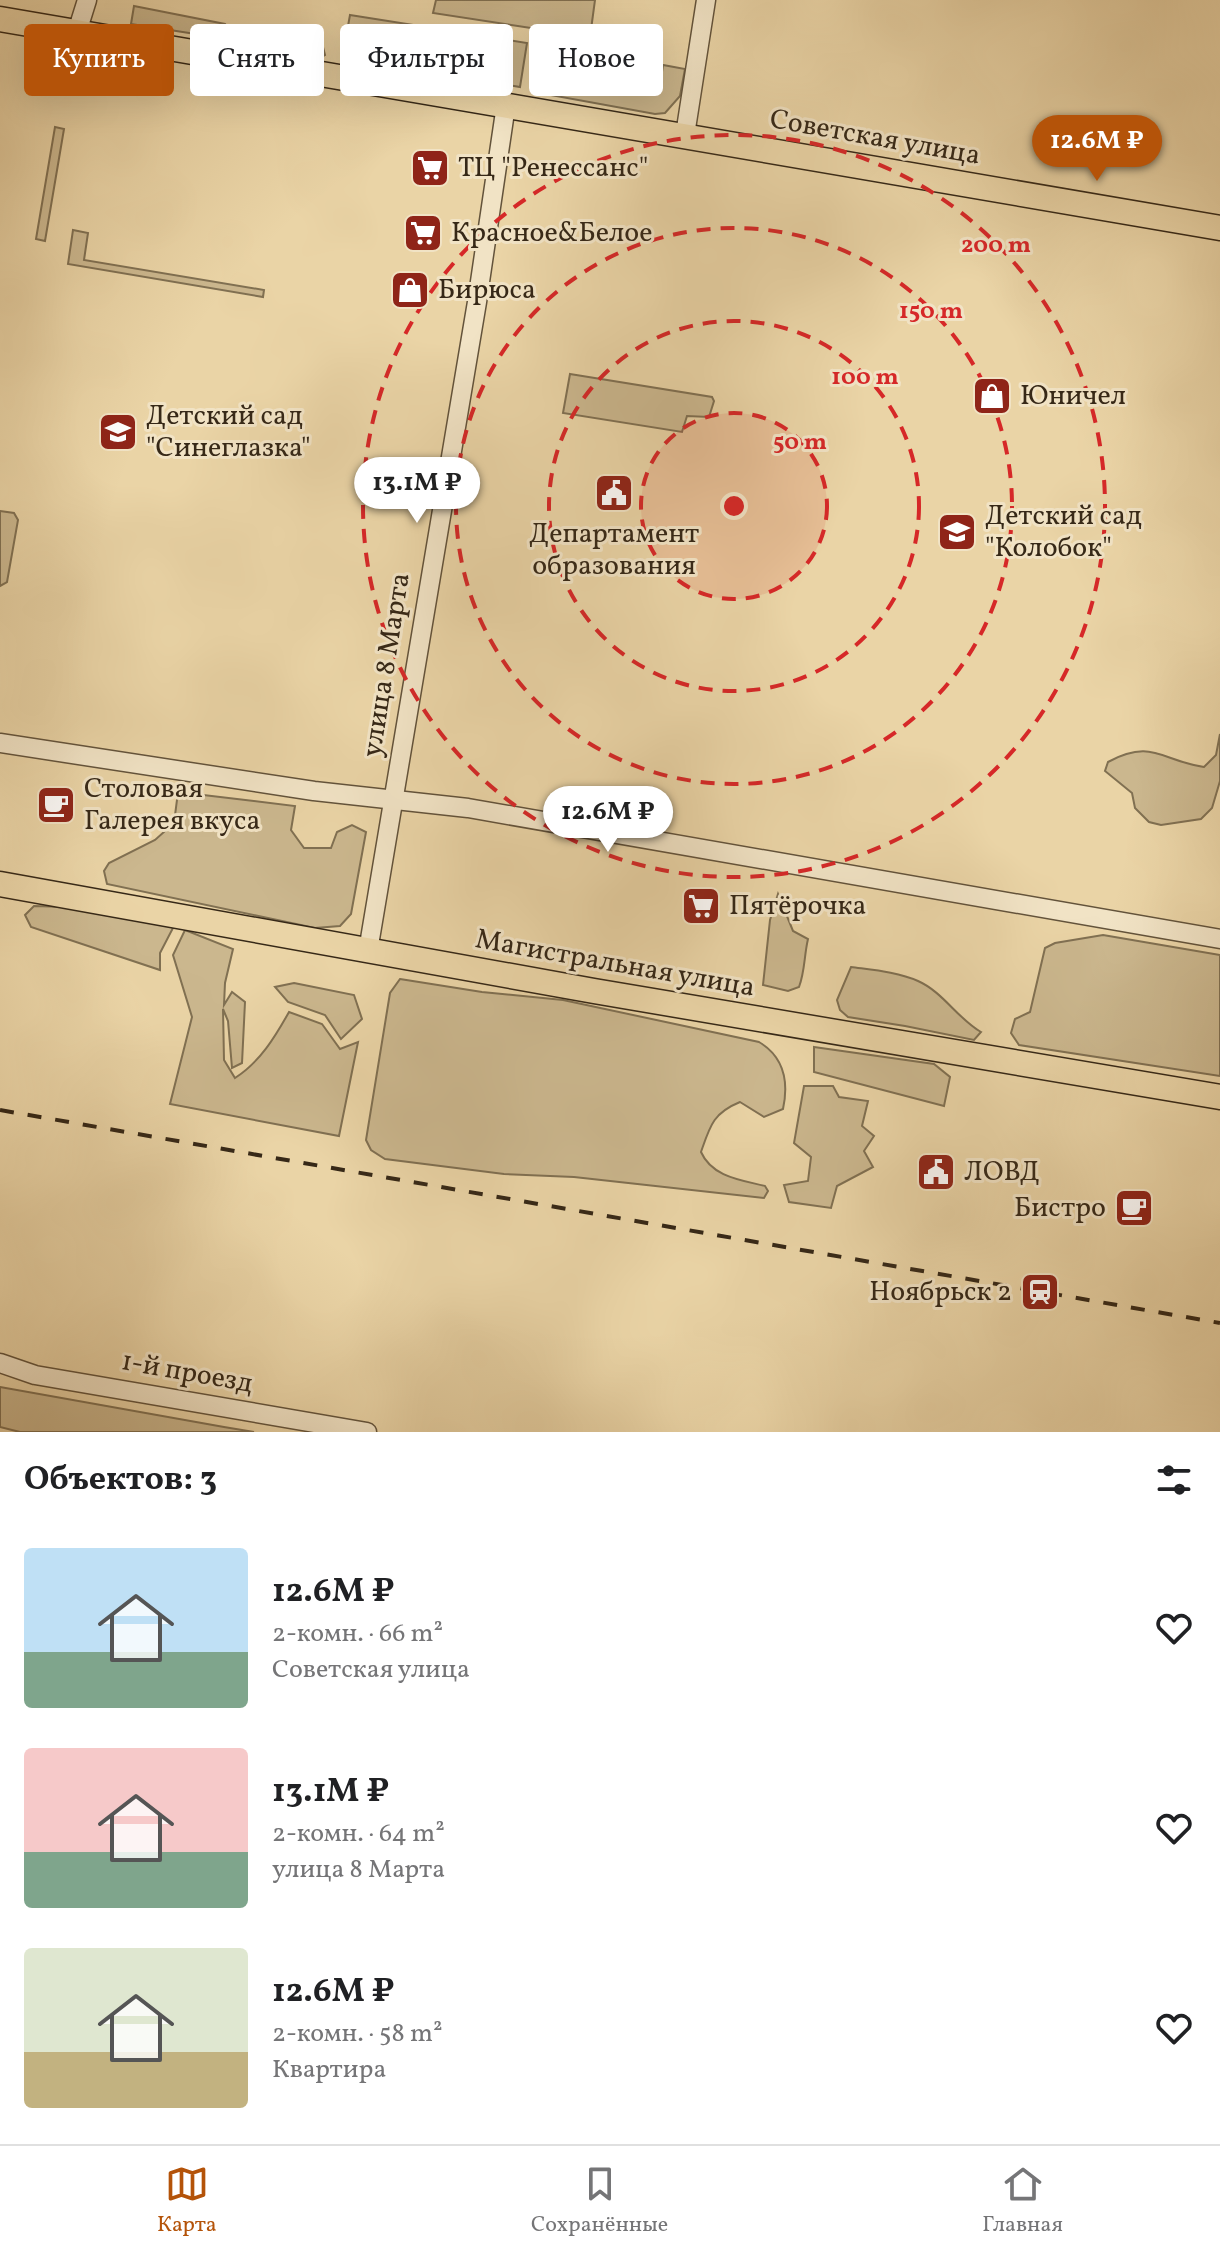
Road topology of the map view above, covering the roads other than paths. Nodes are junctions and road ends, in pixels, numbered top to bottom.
1 (87, 0) edge
2 (706, 0) edge
3 (0, 19) edge
4 (30, 24) edge
5 (80, 24) edge
6 (174, 49) edge
7 (506, 105) junction
8 (685, 135) junction
9 (1220, 228) edge
10 (0, 743) edge
11 (393, 800) junction
12 (0, 884) edge
13 (1220, 939) edge
14 (368, 951) junction
15 (1220, 1097) edge
16 (0, 1363) edge
17 (367, 1432) edge

1 - 5 street
2 - 8 street
3 - 4 main road, Советская улица
6 - 7 main road, Советская улица
7 - 8 main road, Советская улица
7 - 11 street, улица 8 Марта
8 - 9 main road, Советская улица
10 - 11 street
11 - 13 street
11 - 14 street, улица 8 Марта
12 - 14 main road, Магистральная улица
14 - 15 main road, Магистральная улица
16 - 17 street, 1-й проезд

